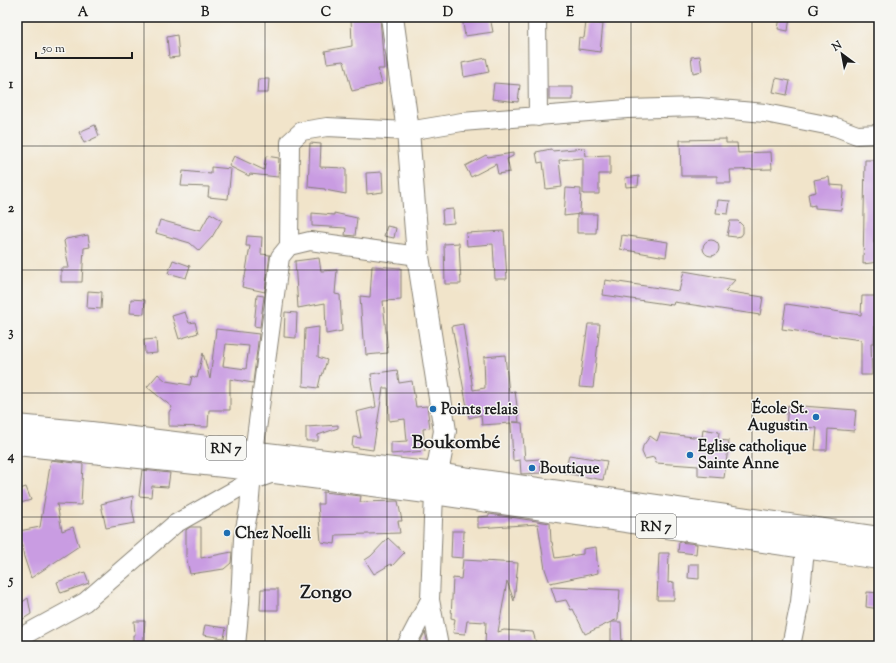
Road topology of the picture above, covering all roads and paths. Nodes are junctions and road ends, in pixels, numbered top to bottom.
1 (392, 17) edge
2 (537, 17) edge
3 (538, 117) junction
4 (408, 130) junction
5 (879, 134) edge
6 (289, 246) junction
7 (418, 256) junction
8 (17, 426) edge
9 (17, 444) edge
10 (252, 467) junction
11 (436, 484) junction
12 (879, 538) edge
13 (805, 548) junction
14 (879, 558) edge
15 (430, 600) junction
16 (17, 639) edge
17 (236, 646) edge
18 (406, 646) edge
19 (439, 646) edge
20 (791, 646) edge

1 - 4 main road
2 - 3 street
3 - 4 street
3 - 5 street
4 - 6 street
4 - 7 main road
6 - 7 street
6 - 10 street
7 - 11 main road
8 - 10 main road, RN 7
9 - 10 main road, RN 7
10 - 11 main road, RN 7
10 - 11 main road, RN 7
10 - 16 street
10 - 17 street
11 - 12 main road, RN 7
11 - 13 main road, RN 7
11 - 15 street
13 - 14 main road, RN 7
13 - 20 street
15 - 18 street
15 - 19 street

